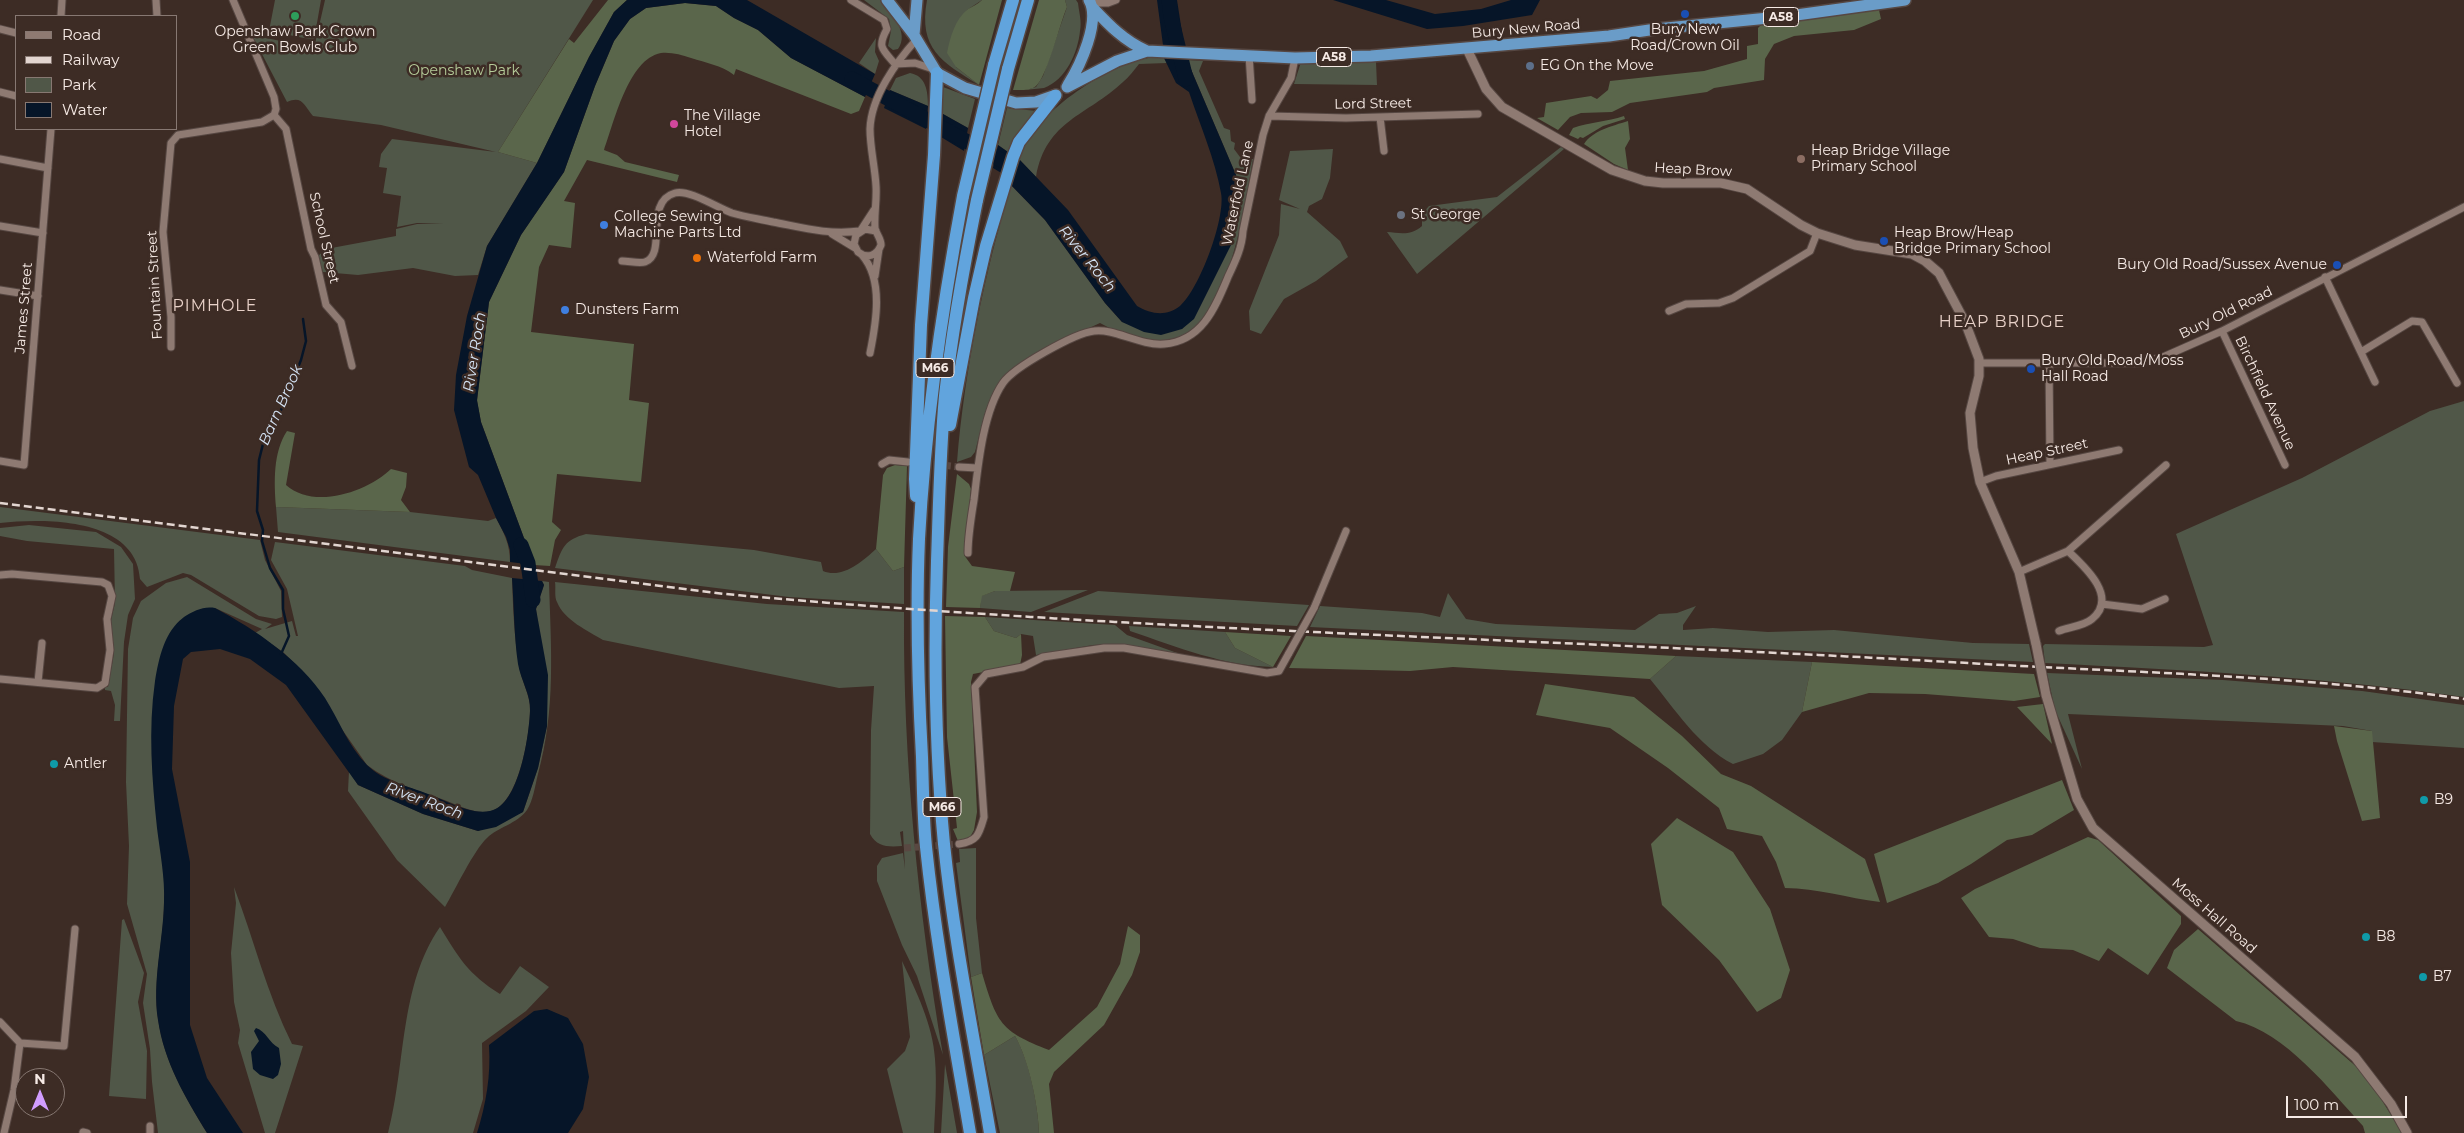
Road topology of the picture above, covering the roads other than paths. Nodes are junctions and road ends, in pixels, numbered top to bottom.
1 (62, 0) edge
2 (156, 0) edge
3 (232, 0) edge
4 (851, 0) edge
5 (887, 0) edge
6 (917, 0) edge
7 (1013, 0) edge
8 (1028, 0) edge
9 (1116, 0) edge
10 (1905, 0) edge
11 (1090, 3) edge
12 (61, 15) edge
13 (157, 15) edge
14 (0, 29) edge
15 (15, 33) edge
16 (915, 37) junction
17 (1467, 49) junction
18 (1147, 51) junction
19 (1249, 55) junction
20 (1295, 58) junction
21 (895, 64) junction
22 (935, 71) junction
23 (1067, 87) junction
24 (0, 92) edge
25 (15, 96) edge
26 (1054, 96) junction
27 (1252, 100) dead end
28 (1478, 114) dead end
29 (274, 115) junction
30 (1269, 116) junction
31 (1380, 117) junction
32 (51, 130) edge
33 (1384, 151) dead end
34 (0, 159) edge
35 (48, 168) junction
36 (2464, 206) edge
37 (874, 210) junction
38 (0, 226) edge
39 (860, 231) junction
40 (876, 231) junction
41 (43, 233) junction
42 (1817, 233) junction
43 (831, 234) junction
44 (855, 248) junction
45 (880, 250) junction
46 (862, 255) junction
47 (622, 261) dead end
48 (2325, 277) junction
49 (875, 281) junction
50 (0, 290) edge
51 (38, 296) junction
52 (1669, 311) dead end
53 (2222, 330) junction
54 (171, 347) dead end
55 (2362, 352) junction
56 (870, 353) dead end
57 (1980, 363) junction
58 (2049, 363) junction
59 (352, 366) dead end
60 (2375, 382) dead end
61 (2457, 382) dead end
62 (2119, 450) dead end
63 (0, 461) edge
64 (908, 462) dead end
65 (882, 464) dead end
66 (2050, 464) junction
67 (2166, 465) dead end
68 (2285, 465) dead end
69 (959, 467) tunnel mouth
70 (977, 468) junction
71 (940, 478) junction
72 (1980, 482) junction
73 (1346, 531) dead end
74 (919, 541) junction
75 (2068, 551) junction
76 (968, 553) dead end
77 (2019, 572) junction
78 (0, 575) edge
79 (2164, 600) dead end
80 (2102, 604) junction
81 (2059, 631) dead end
82 (42, 642) dead end
83 (0, 679) edge
84 (38, 682) junction
85 (959, 844) tunnel mouth
86 (75, 929) dead end
87 (0, 1022) edge
88 (20, 1043) junction
89 (83, 1132) edge
90 (4, 1133) edge
91 (87, 1133) edge
92 (970, 1133) edge
93 (990, 1133) edge
94 (2407, 1133) edge

1 - 12 street
2 - 13 street
3 - 29 street
4 - 21 street
5 - 16 highway
6 - 16 highway
7 - 74 highway, M66, bridge
8 - 71 highway, M66, bridge
9 - 11 street
10 - 17 highway, Bury New Road / A58
11 - 18 highway, Bury New Road / A58
11 - 23 highway, A58
14 - 15 street
16 - 21 street
16 - 22 highway
17 - 20 highway, Bury New Road / A58
17 - 42 street, Heap Brow
18 - 19 highway, Bury New Road / A58
18 - 23 highway, Bury New Road / A58
19 - 20 highway, Bury New Road / A58
19 - 27 street
20 - 30 street, Waterfold Lane
21 - 22 street
21 - 37 street
22 - 26 highway, A58
22 - 74 highway, M66
23 - 26 highway, A58
24 - 25 street
26 - 71 highway, M66
28 - 31 street, Lord Street
29 - 54 street, Fountain Street
29 - 59 street, School Street
30 - 31 street, Lord Street
30 - 70 street, Waterfold Lane
31 - 33 street
32 - 35 street, James Street
34 - 35 street
35 - 41 street, James Street
36 - 48 street, Bury Old Road
37 - 39 street
37 - 40 street
38 - 41 street
39 - 40 street
39 - 43 street
39 - 44 street
40 - 45 street
41 - 51 street, James Street
42 - 52 street
42 - 57 street, Heap Brow
43 - 44 street
43 - 47 street
44 - 46 street
45 - 46 street
45 - 49 street
46 - 49 street
48 - 53 street, Bury Old Road
48 - 55 street
49 - 56 street
50 - 51 street
51 - 63 street, James Street
53 - 58 street, Bury Old Road
53 - 68 street, Birchfield Avenue
55 - 60 street
55 - 61 street
57 - 58 street, Bury Old Road
57 - 72 street, Moss Hall Road
58 - 66 street
62 - 66 street, Heap Street
64 - 65 street
66 - 72 street, Heap Street
67 - 75 street
69 - 70 street
70 - 76 street, Waterfold Lane
71 - 93 highway, M66
72 - 77 street, Moss Hall Road
73 - 85 street, bridge
74 - 92 highway, M66
75 - 77 street
75 - 80 street
77 - 94 street, Moss Hall Road, bridge
78 - 84 street
79 - 80 street
80 - 81 street
82 - 84 street
83 - 84 street
86 - 88 street
87 - 88 street
88 - 90 street
89 - 91 street

